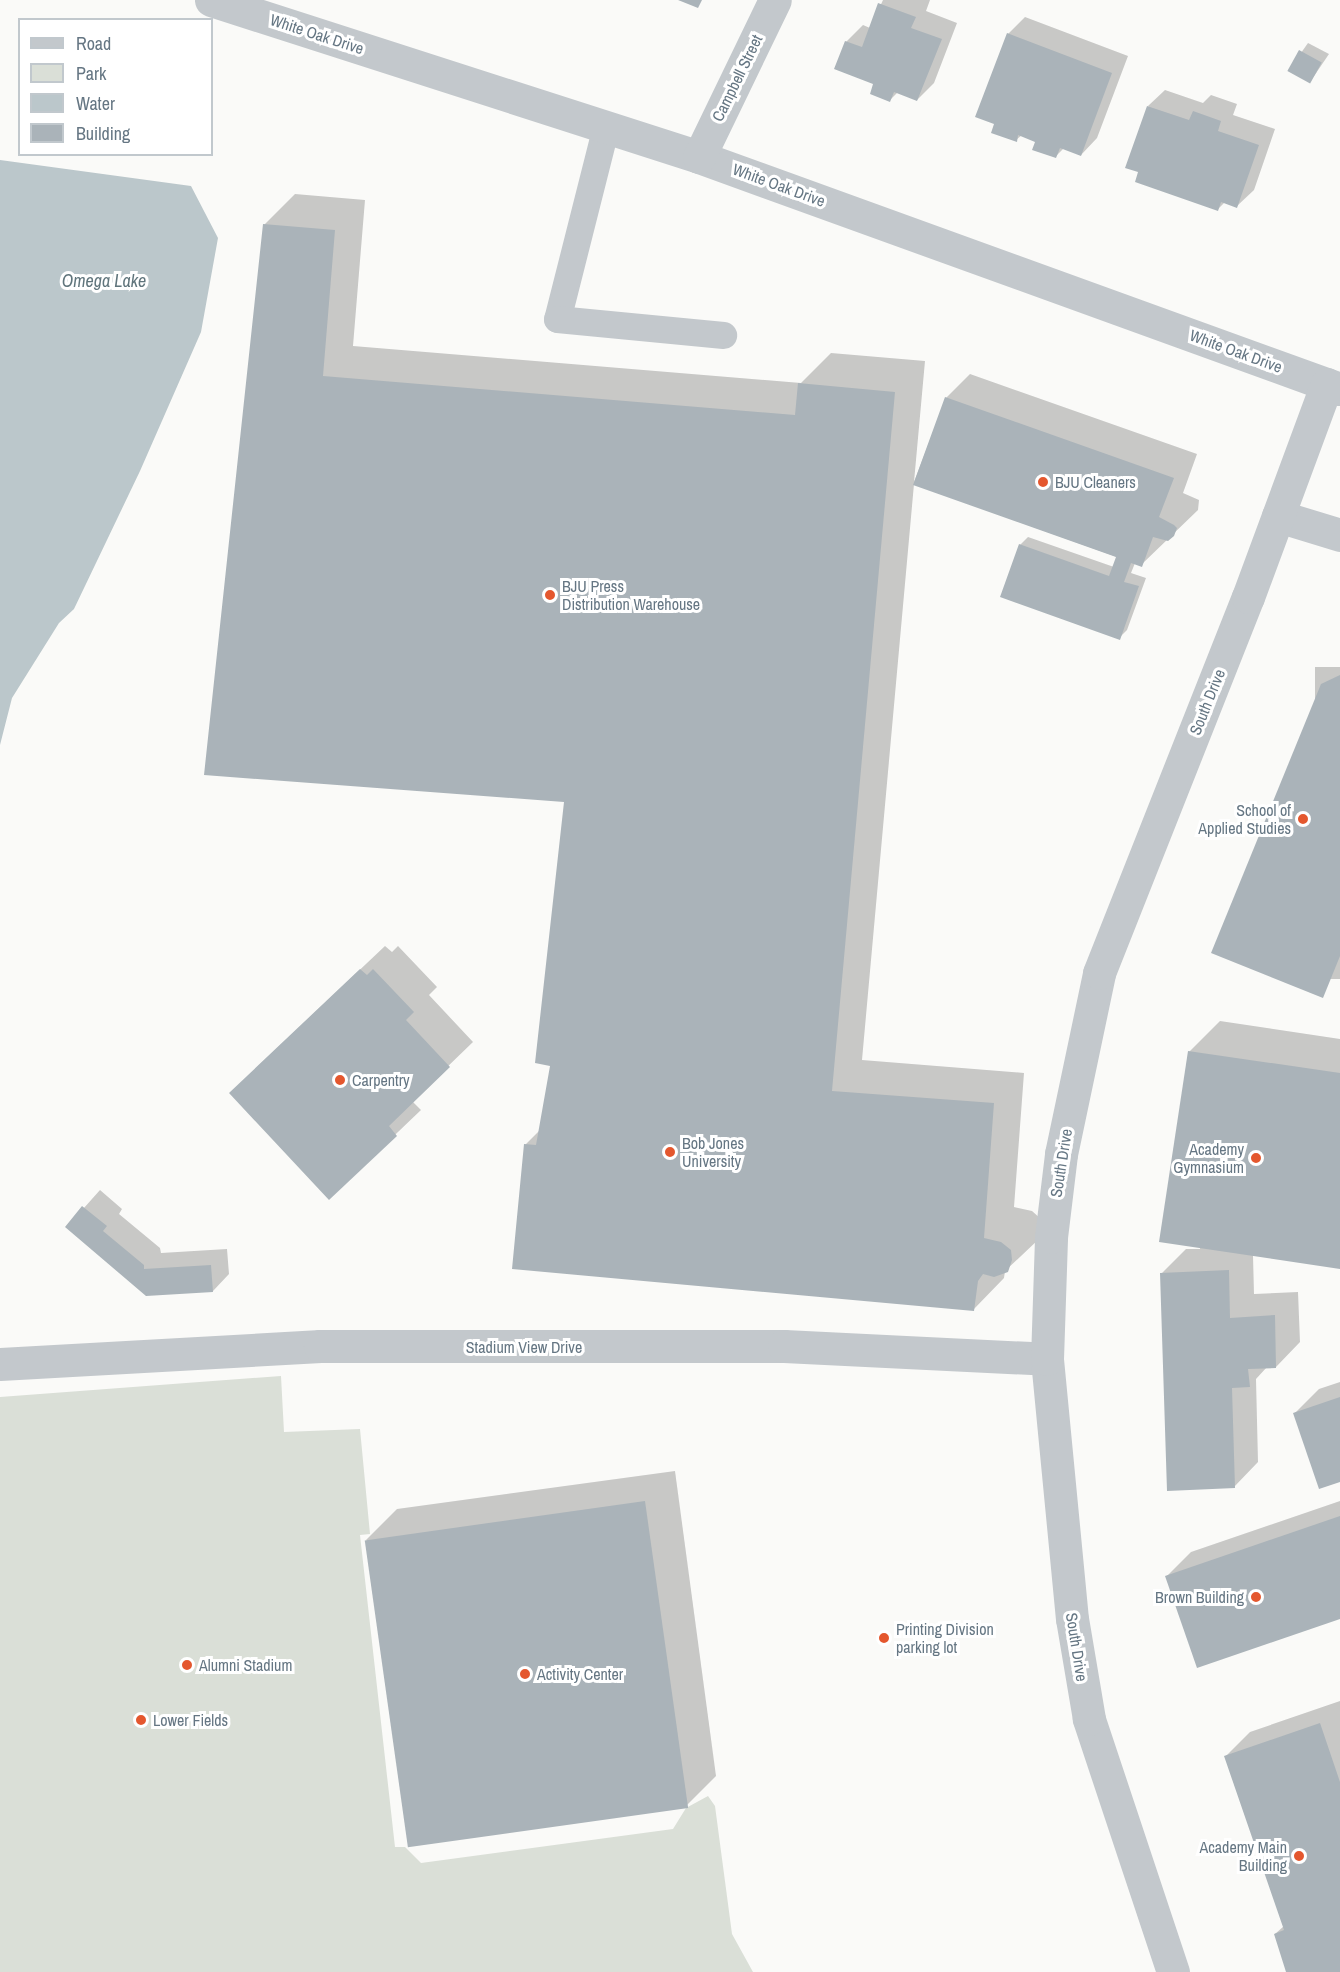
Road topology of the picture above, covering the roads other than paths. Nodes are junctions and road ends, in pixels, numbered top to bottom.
1 (211, 0) edge
2 (775, 0) edge
3 (606, 126) junction
4 (699, 156) junction
5 (723, 334) dead end
6 (1333, 386) edge
7 (1278, 516) junction
8 (1340, 535) edge
9 (1047, 1359) junction
10 (0, 1364) edge
11 (1173, 1972) edge

1 - 3 street, White Oak Drive
2 - 4 street, Campbell Street
3 - 4 street, White Oak Drive
3 - 5 lane
4 - 6 street, White Oak Drive
6 - 7 street, South Drive
7 - 8 street
7 - 9 street, South Drive
9 - 10 street, Stadium View Drive
9 - 11 street, South Drive

